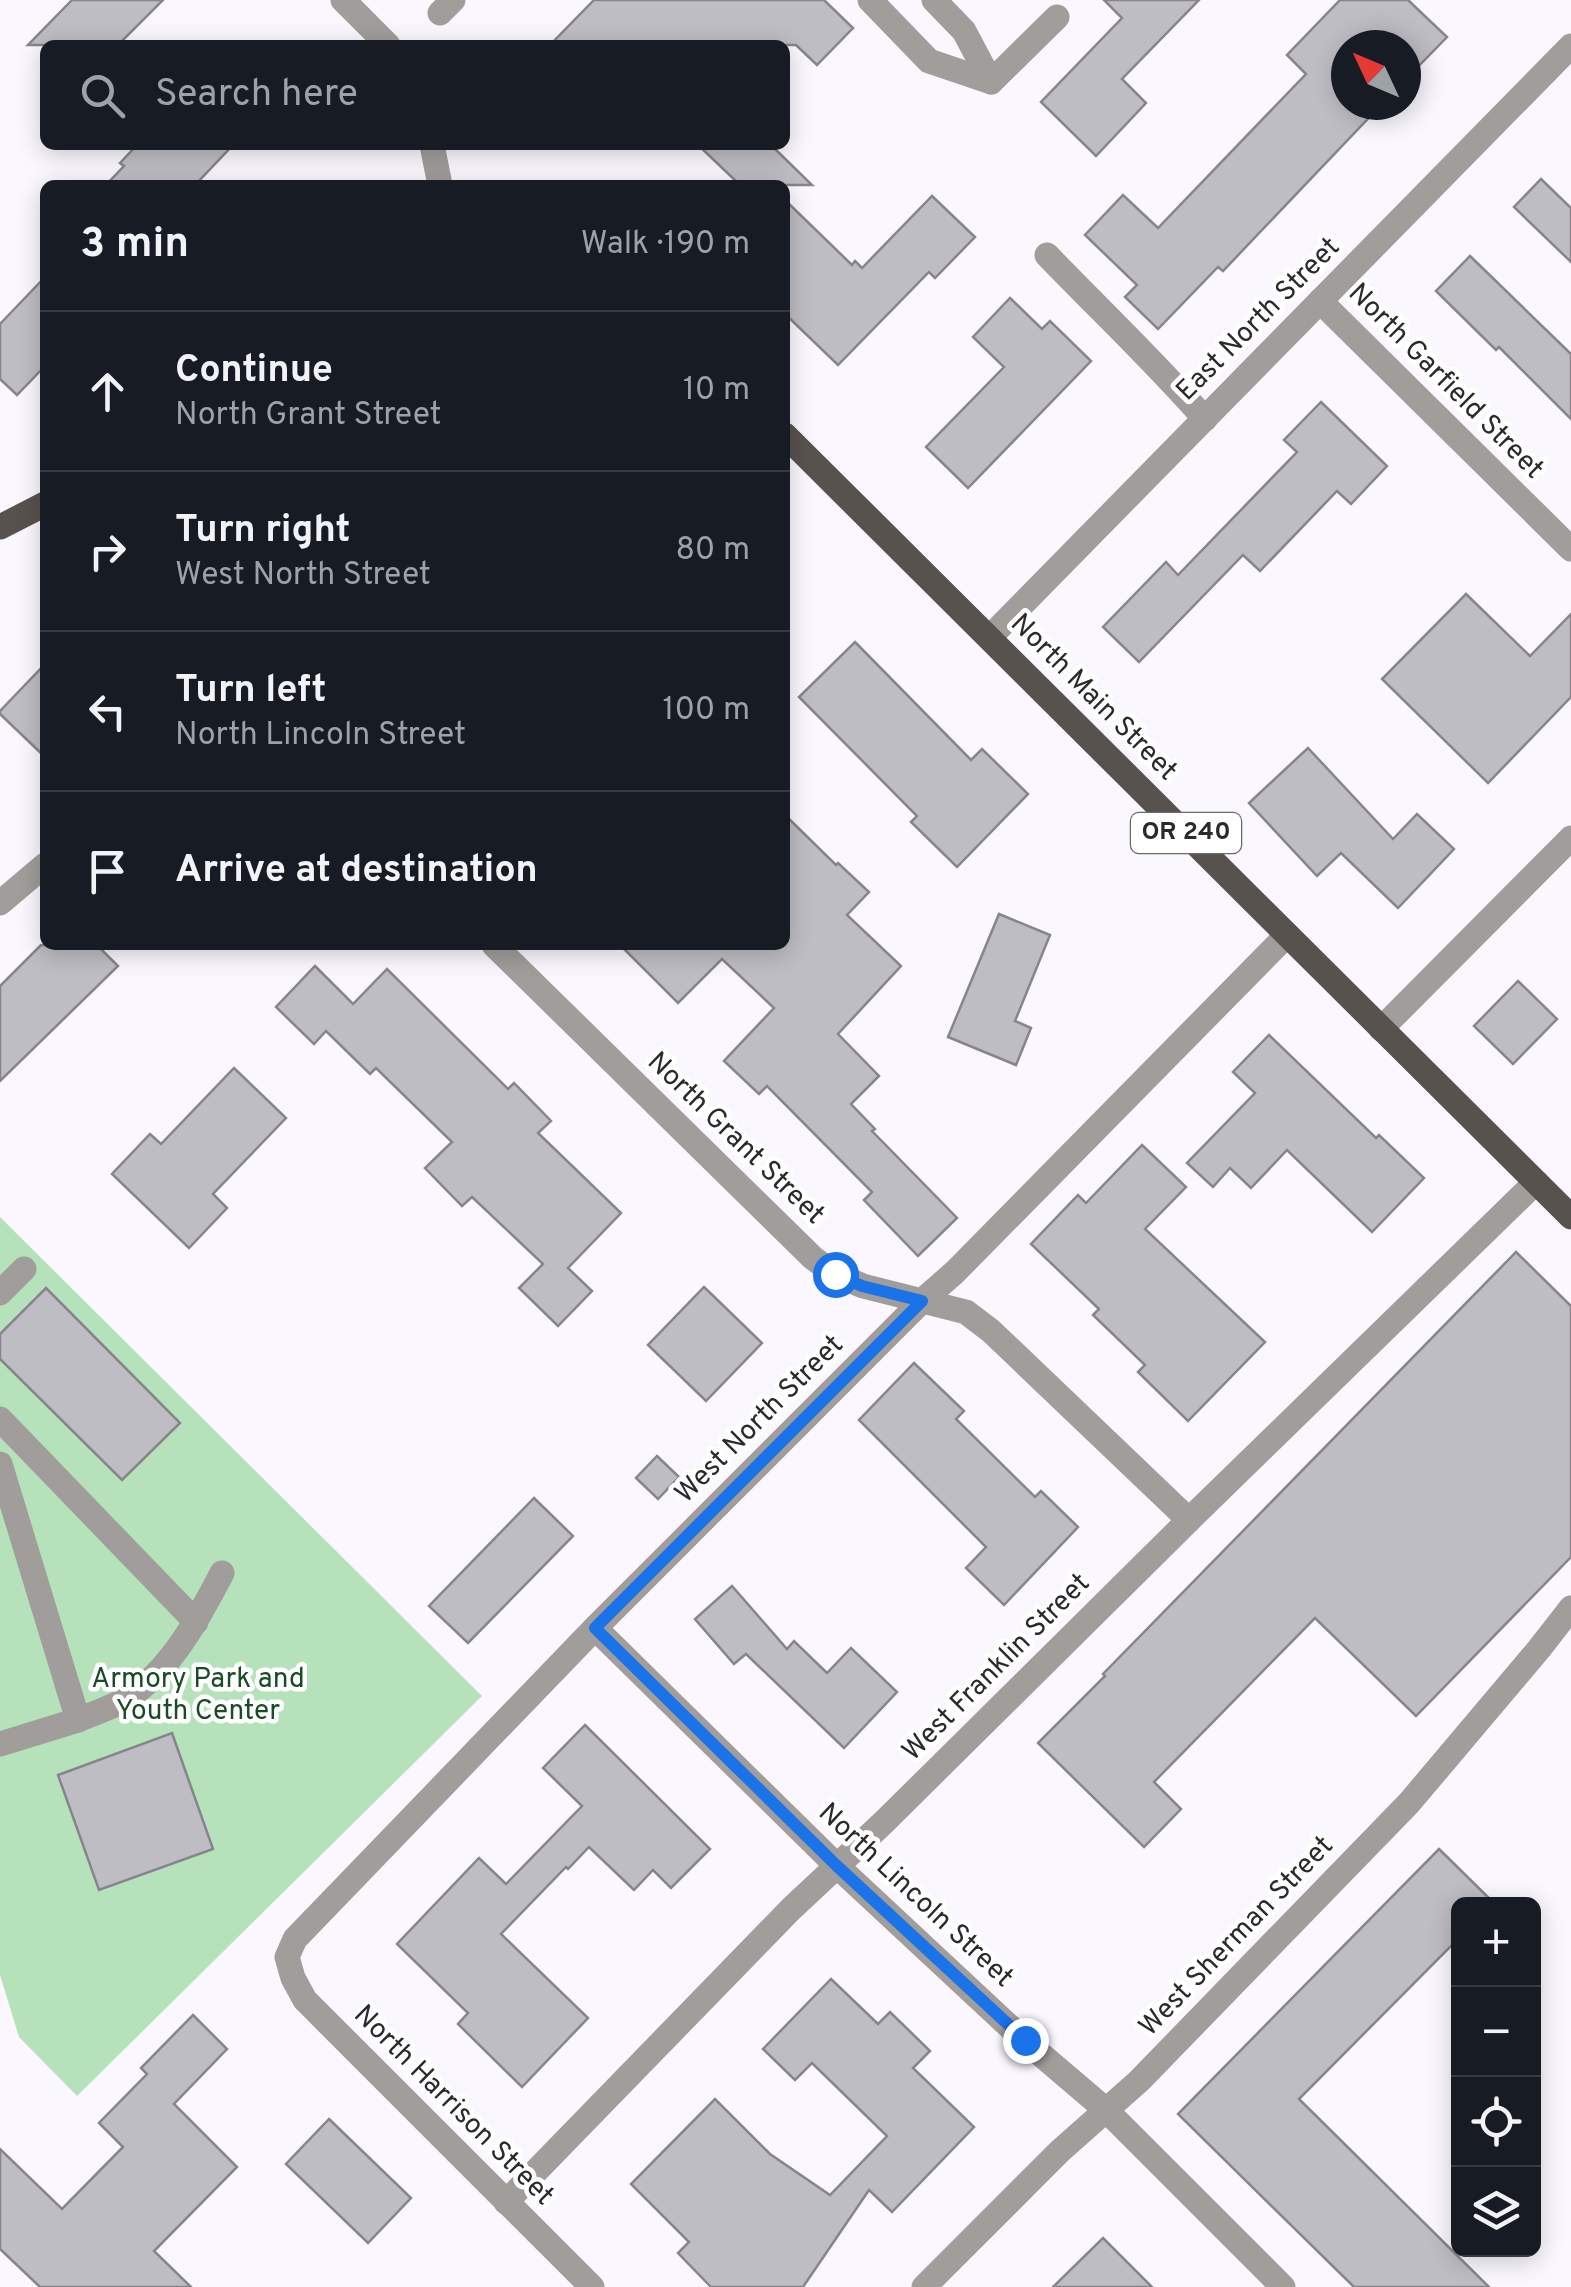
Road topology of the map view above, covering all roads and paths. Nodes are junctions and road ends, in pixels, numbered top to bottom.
1 (342, 0) edge
2 (870, 0) edge
3 (934, 0) edge
4 (1057, 17) dead end
5 (383, 40) edge
6 (1571, 46) edge
7 (991, 82) junction
8 (433, 150) edge
9 (439, 180) edge
10 (1048, 256) dead end
11 (1320, 301) junction
12 (1205, 418) junction
13 (790, 439) edge
14 (40, 507) edge
15 (0, 527) edge
16 (1571, 549) edge
17 (990, 637) junction
18 (1571, 838) edge
19 (40, 869) edge
20 (0, 903) edge
21 (1287, 935) junction
22 (499, 950) edge
23 (1381, 1029) junction
24 (1536, 1182) junction
25 (1571, 1217) edge
26 (24, 1269) dead end
27 (0, 1293) edge
28 (922, 1301) junction
29 (0, 1420) edge
30 (0, 1464) edge
31 (1189, 1520) junction
32 (222, 1573) dead end
33 (1571, 1608) edge
34 (196, 1622) junction
35 (595, 1628) junction
36 (78, 1720) junction
37 (0, 1744) edge
38 (837, 1866) junction
39 (286, 1957) joint
40 (1106, 2110) junction
41 (506, 2202) junction
42 (592, 2287) edge
43 (924, 2287) edge
44 (1283, 2287) edge

1 - 5 street
2 - 7 street
3 - 7 street
4 - 7 street
6 - 11 street, East North Street
8 - 9 street
10 - 12 street
11 - 12 street, East North Street
11 - 16 street, North Garfield Street
12 - 17 street, East North Street
13 - 17 main road, North Main Street / OR 240
14 - 15 main road
17 - 21 main road, North Main Street / OR 240
18 - 23 street
19 - 20 street
21 - 23 main road, North Main Street / OR 240
21 - 28 street, West North Street
22 - 28 street, North Grant Street
23 - 24 main road, North Main Street / OR 240
24 - 25 main road, North Main Street / OR 240
24 - 31 street, West Franklin Street
26 - 27 street
28 - 31 street, North Grant Street
28 - 35 street, West North Street
29 - 34 street
30 - 36 street
31 - 38 street, West Franklin Street
32 - 34 street
33 - 40 street, West Sherman Street
34 - 36 street
35 - 38 street, North Lincoln Street
35 - 39 street, West North Street
36 - 37 street
38 - 40 street, North Lincoln Street
38 - 41 street, West Franklin Street
39 - 41 street, North Harrison Street
40 - 43 street, West Sherman Street
40 - 44 street, North Lincoln Street
41 - 42 street, North Harrison Street

